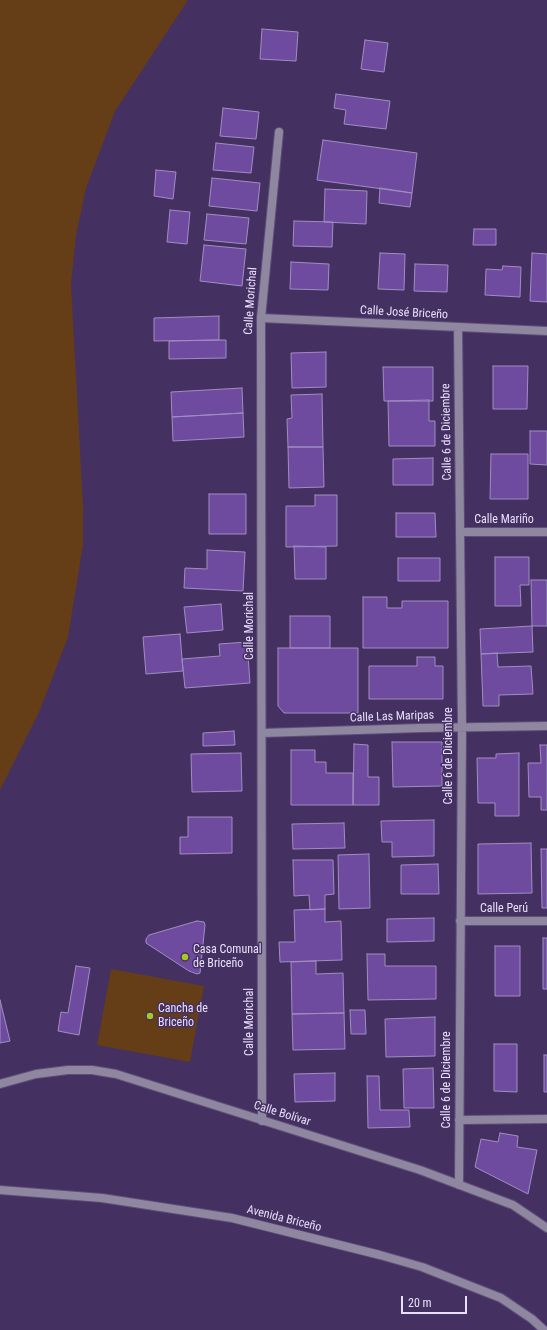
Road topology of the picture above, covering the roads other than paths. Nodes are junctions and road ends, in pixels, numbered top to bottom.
1 (279, 132) dead end
2 (261, 318) junction
3 (458, 327) junction
4 (547, 332) edge
5 (460, 532) junction
6 (547, 532) edge
7 (547, 726) edge
8 (462, 728) junction
9 (262, 733) junction
10 (460, 921) junction
11 (547, 921) edge
12 (0, 1084) edge
13 (547, 1119) edge
14 (459, 1120) junction
15 (262, 1121) junction
16 (459, 1185) junction
17 (0, 1190) edge
18 (547, 1228) edge
19 (544, 1330) edge

1 - 2 street, Calle Morichal
2 - 3 street, Calle José Briceño
2 - 9 street, Calle Morichal
3 - 4 street, Calle José Briceño
3 - 5 street, Calle 6 de Diciembre
5 - 6 street, Calle Mariño
5 - 8 street, Calle 6 de Diciembre
7 - 8 street, Calle Las Maripas
8 - 9 street, Calle Las Maripas
8 - 10 street, Calle 6 de Diciembre
9 - 15 street, Calle Morichal
10 - 11 street, Calle Perú
10 - 14 street, Calle 6 de Diciembre
12 - 15 street, Calle Bolívar
13 - 14 street
14 - 16 street, Calle 6 de Diciembre
15 - 16 street, Calle Bolívar
16 - 18 street, Calle Bolívar
17 - 19 street, Avenida Briceño

